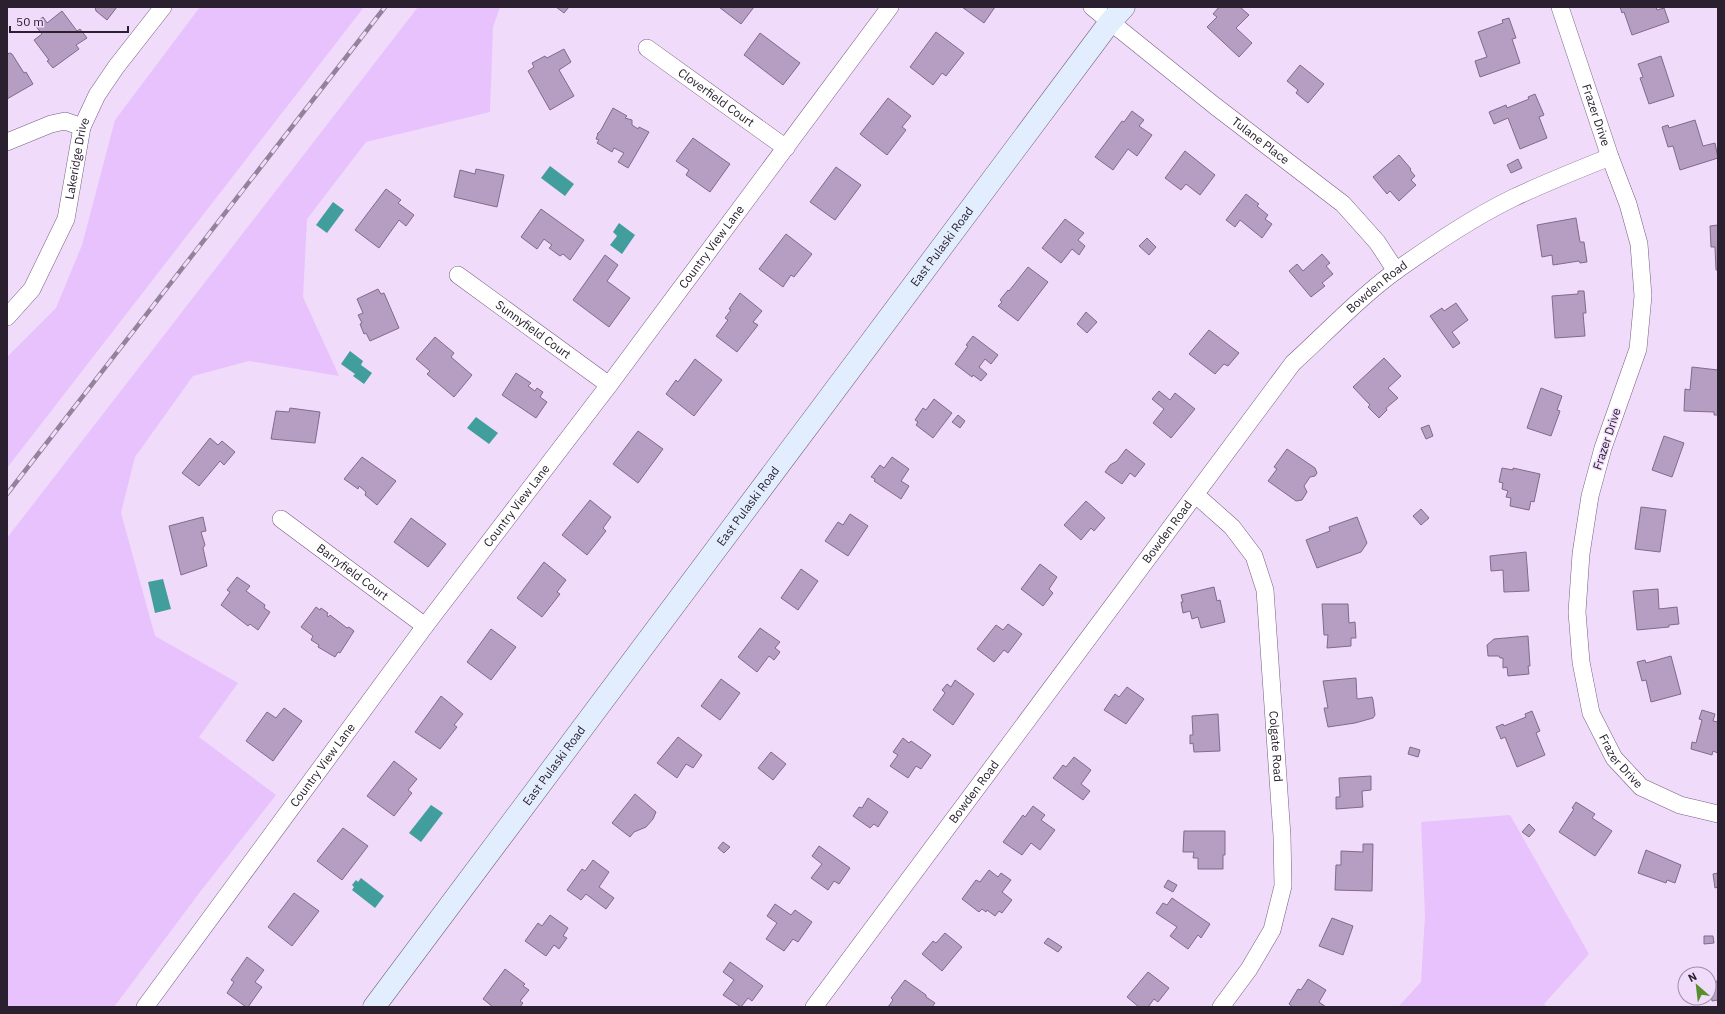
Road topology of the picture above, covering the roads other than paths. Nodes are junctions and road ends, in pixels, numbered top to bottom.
1 (163, 7) edge
2 (890, 7) edge
3 (1092, 7) edge
4 (1560, 7) edge
5 (1117, 15) edge
6 (647, 48) dead end
7 (82, 127) junction
8 (7, 142) edge
9 (786, 148) junction
10 (1610, 157) junction
11 (1396, 271) junction
12 (458, 275) dead end
13 (7, 317) edge
14 (609, 385) junction
15 (1196, 495) junction
16 (281, 519) dead end
17 (425, 626) junction
18 (1718, 814) edge
19 (145, 1007) edge
20 (374, 1007) edge
21 (814, 1007) edge
22 (1221, 1007) edge

1 - 7 street, Lakeridge Drive
2 - 9 street, Country View Lane
3 - 5 street, Tulane Place
4 - 10 street, Frazer Drive
5 - 11 street, Tulane Place
5 - 20 main road, East Pulaski Road
6 - 9 street, Cloverfield Court
7 - 8 street
7 - 13 street, Lakeridge Drive
9 - 14 street, Country View Lane
10 - 11 street, Bowden Road
10 - 18 street, Frazer Drive
11 - 15 street, Bowden Road
12 - 14 street, Sunnyfield Court
14 - 17 street, Country View Lane
15 - 21 street, Bowden Road
15 - 22 street, Colgate Road
16 - 17 street, Barryfield Court
17 - 19 street, Country View Lane

